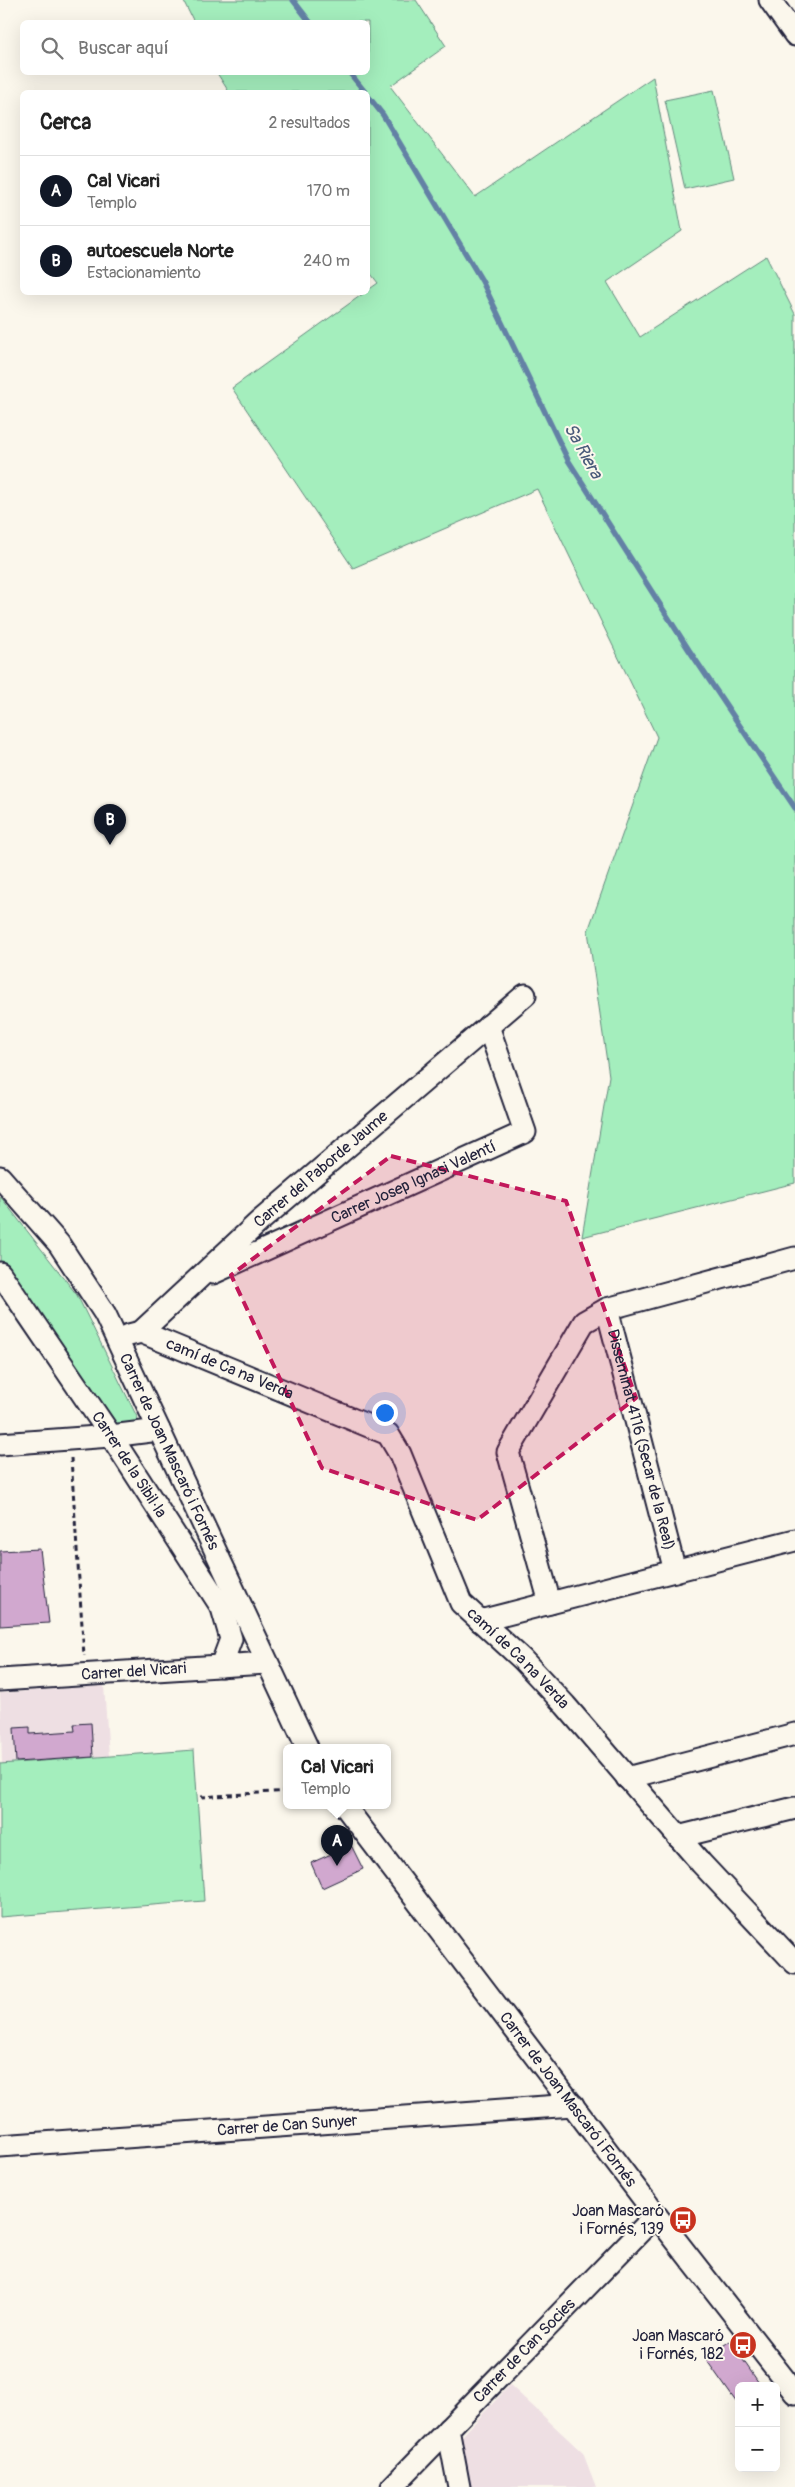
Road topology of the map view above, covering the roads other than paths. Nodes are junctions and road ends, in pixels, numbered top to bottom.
1 (770, 0) edge
2 (795, 35) edge
3 (525, 995) dead end
4 (488, 1026) junction
5 (0, 1177) edge
6 (795, 1258) edge
7 (0, 1273) edge
8 (199, 1279) junction
9 (607, 1309) junction
10 (140, 1332) junction
11 (116, 1338) junction
12 (158, 1430) junction
13 (111, 1436) junction
14 (0, 1444) edge
15 (795, 1540) edge
16 (675, 1571) junction
17 (550, 1603) junction
18 (480, 1621) junction
19 (266, 1663) junction
20 (221, 1666) junction
21 (0, 1680) edge
22 (795, 1734) edge
23 (306, 1744) edge
24 (627, 1778) junction
25 (795, 1808) edge
26 (347, 1809) edge
27 (678, 1837) junction
28 (795, 1963) edge
29 (573, 2105) junction
30 (0, 2146) edge
31 (656, 2215) junction
32 (795, 2393) edge
33 (448, 2429) junction
34 (392, 2487) edge
35 (458, 2487) edge

1 - 2 street
3 - 4 street, Carrer del Paborde Jaume
4 - 8 street, Carrer del Paborde Jaume
4 - 8 street, Carrer Josep Ignasi Valentí
5 - 11 street, Carrer de Joan Mascaró i Fornés
6 - 9 street, Disseminat 4116 (Secar de la Real)
7 - 13 street, Carrer de la Sibil·la
8 - 10 street, Carrer del Paborde Jaume
9 - 16 street, Disseminat 4116 (Secar de la Real)
9 - 17 street, Disseminat 4116 (Secar de la Real)
10 - 11 street, Carrer del Paborde Jaume
10 - 18 street, camí de Ca na Verda
11 - 12 street, Carrer de Joan Mascaró i Fornés
12 - 13 street
12 - 19 street, Carrer de Joan Mascaró i Fornés
13 - 14 street
13 - 20 street, Carrer de la Sibil·la
15 - 16 street, Disseminat 4116 (Secar de la Real)
16 - 17 street, Disseminat 4116 (Secar de la Real)
17 - 18 street, Disseminat 4116 (Secar de la Real)
18 - 24 street, camí de Ca na Verda
19 - 20 street, Carrer del Vicari
19 - 23 street, Carrer de Joan Mascaró i Fornés
20 - 21 street, Carrer del Vicari
22 - 24 street
24 - 27 street, camí de Ca na Verda
25 - 27 street
26 - 29 street, Carrer de Joan Mascaró i Fornés
27 - 28 street, camí de Ca na Verda
29 - 30 street, Carrer de Can Sunyer
29 - 31 street, Carrer de Joan Mascaró i Fornés
31 - 32 street, Carrer de Joan Mascaró i Fornés
31 - 33 street, Carrer de Can Socies
33 - 34 street, Carrer de Can Socies
33 - 35 street

